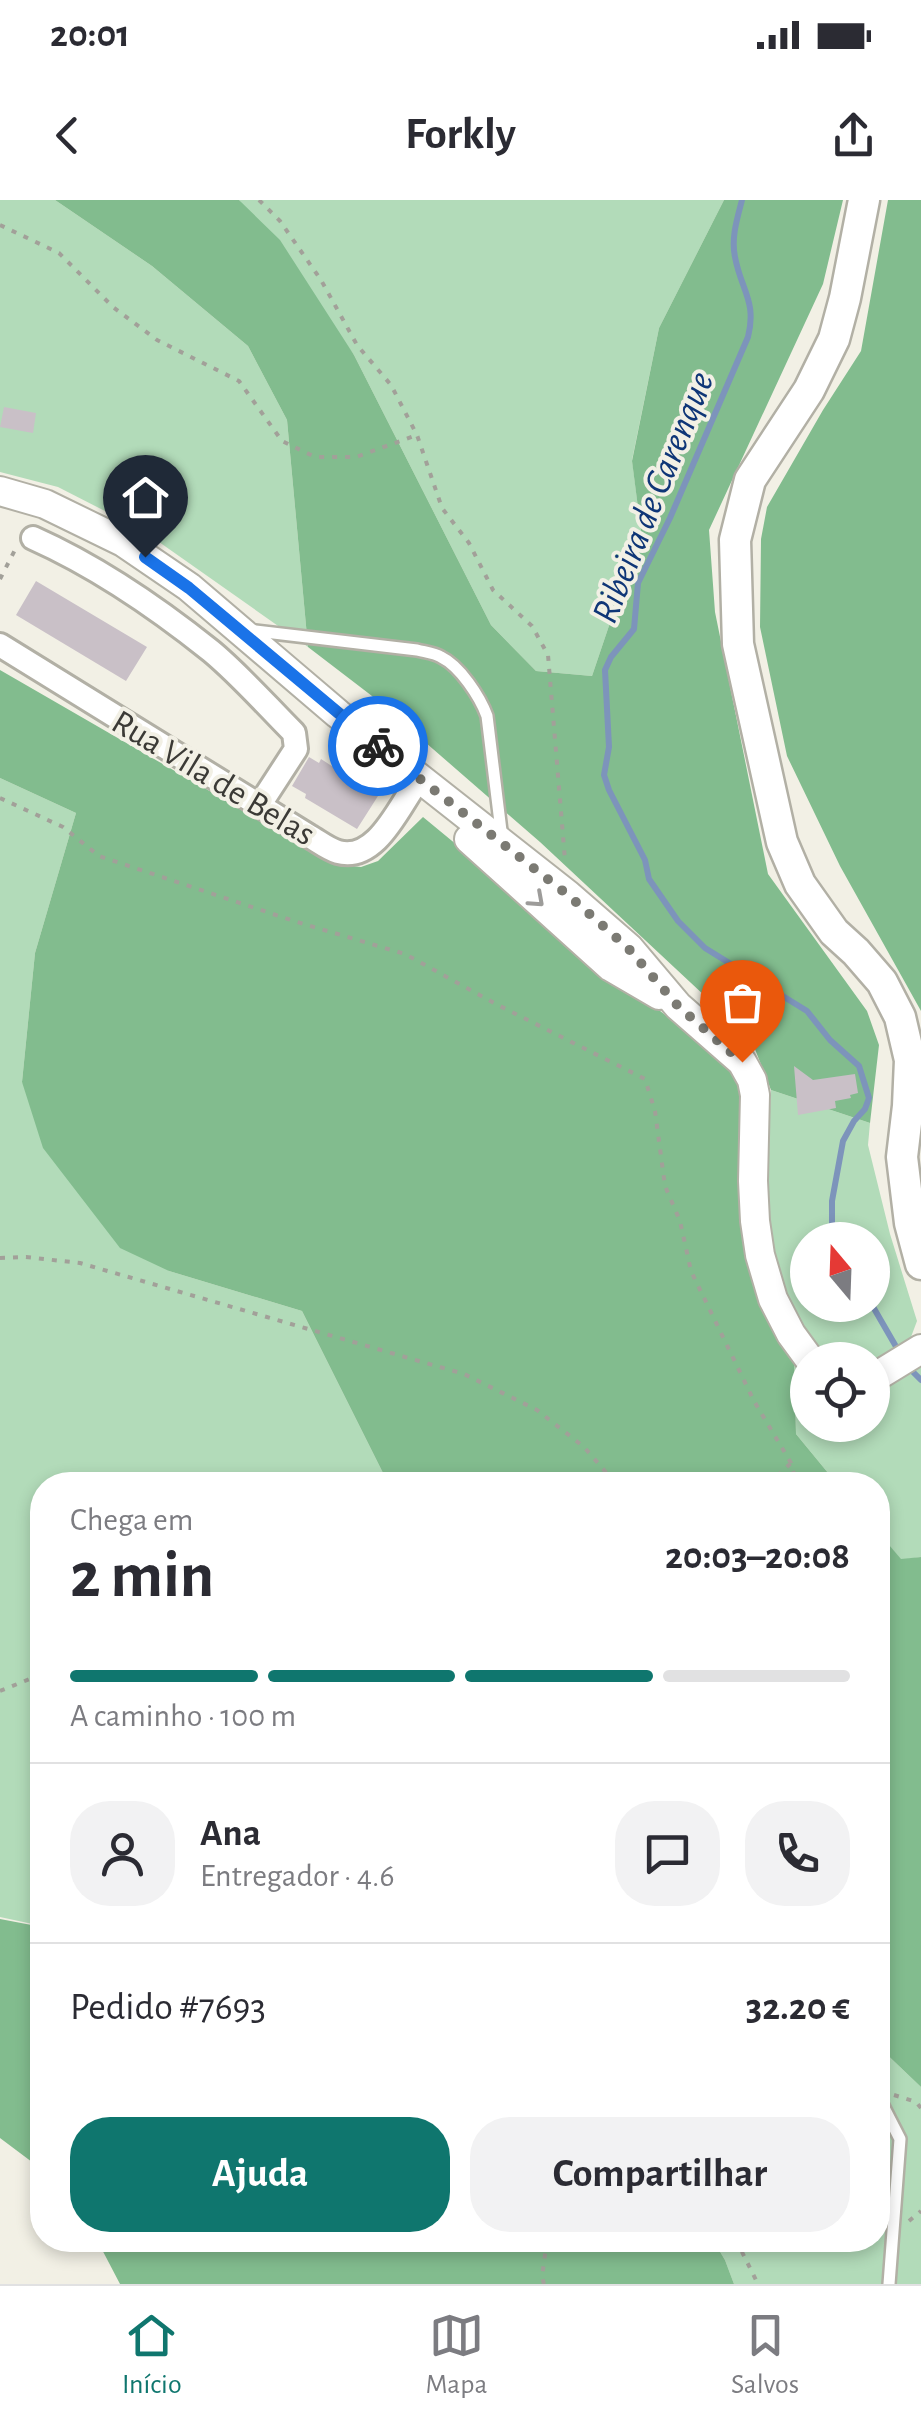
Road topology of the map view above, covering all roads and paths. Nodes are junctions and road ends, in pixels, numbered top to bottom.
1 (259, 200) edge
2 (864, 200) edge
3 (0, 226) edge
4 (417, 434) junction
5 (0, 491) edge
6 (34, 538) joint
7 (0, 579) edge
8 (238, 629) junction
9 (0, 646) edge
10 (338, 714) junction
11 (413, 788) junction
12 (0, 798) edge
13 (259, 806) junction
14 (502, 844) junction
15 (568, 895) junction
16 (678, 1006) junction
17 (0, 1258) edge
18 (921, 1264) edge
19 (798, 1342) edge
20 (921, 1350) edge
21 (890, 1369) edge
22 (791, 1463) junction
23 (606, 1472) edge
24 (782, 1472) edge
25 (794, 1472) edge
26 (30, 1679) edge
27 (0, 1690) edge
28 (890, 2096) edge
29 (921, 2108) edge
30 (890, 2111) edge
31 (545, 2252) edge
32 (742, 2252) edge
33 (544, 2284) edge
34 (758, 2284) edge
35 (889, 2284) edge

1 - 4 path
2 - 18 main road
3 - 4 path
4 - 15 path
5 - 8 street
6 - 7 path
6 - 13 street
8 - 10 street
8 - 14 lane
9 - 13 street, Rua Vila de Belas
10 - 11 street
10 - 14 street
11 - 13 street, Rua Vila de Belas
11 -> 16 street
12 - 22 path
14 - 15 street
15 - 16 street
16 - 19 street
17 - 23 path
20 - 21 street
22 - 24 path
22 - 25 path
26 - 27 path
28 - 29 path
30 - 35 lane
31 - 33 path
32 - 34 path

